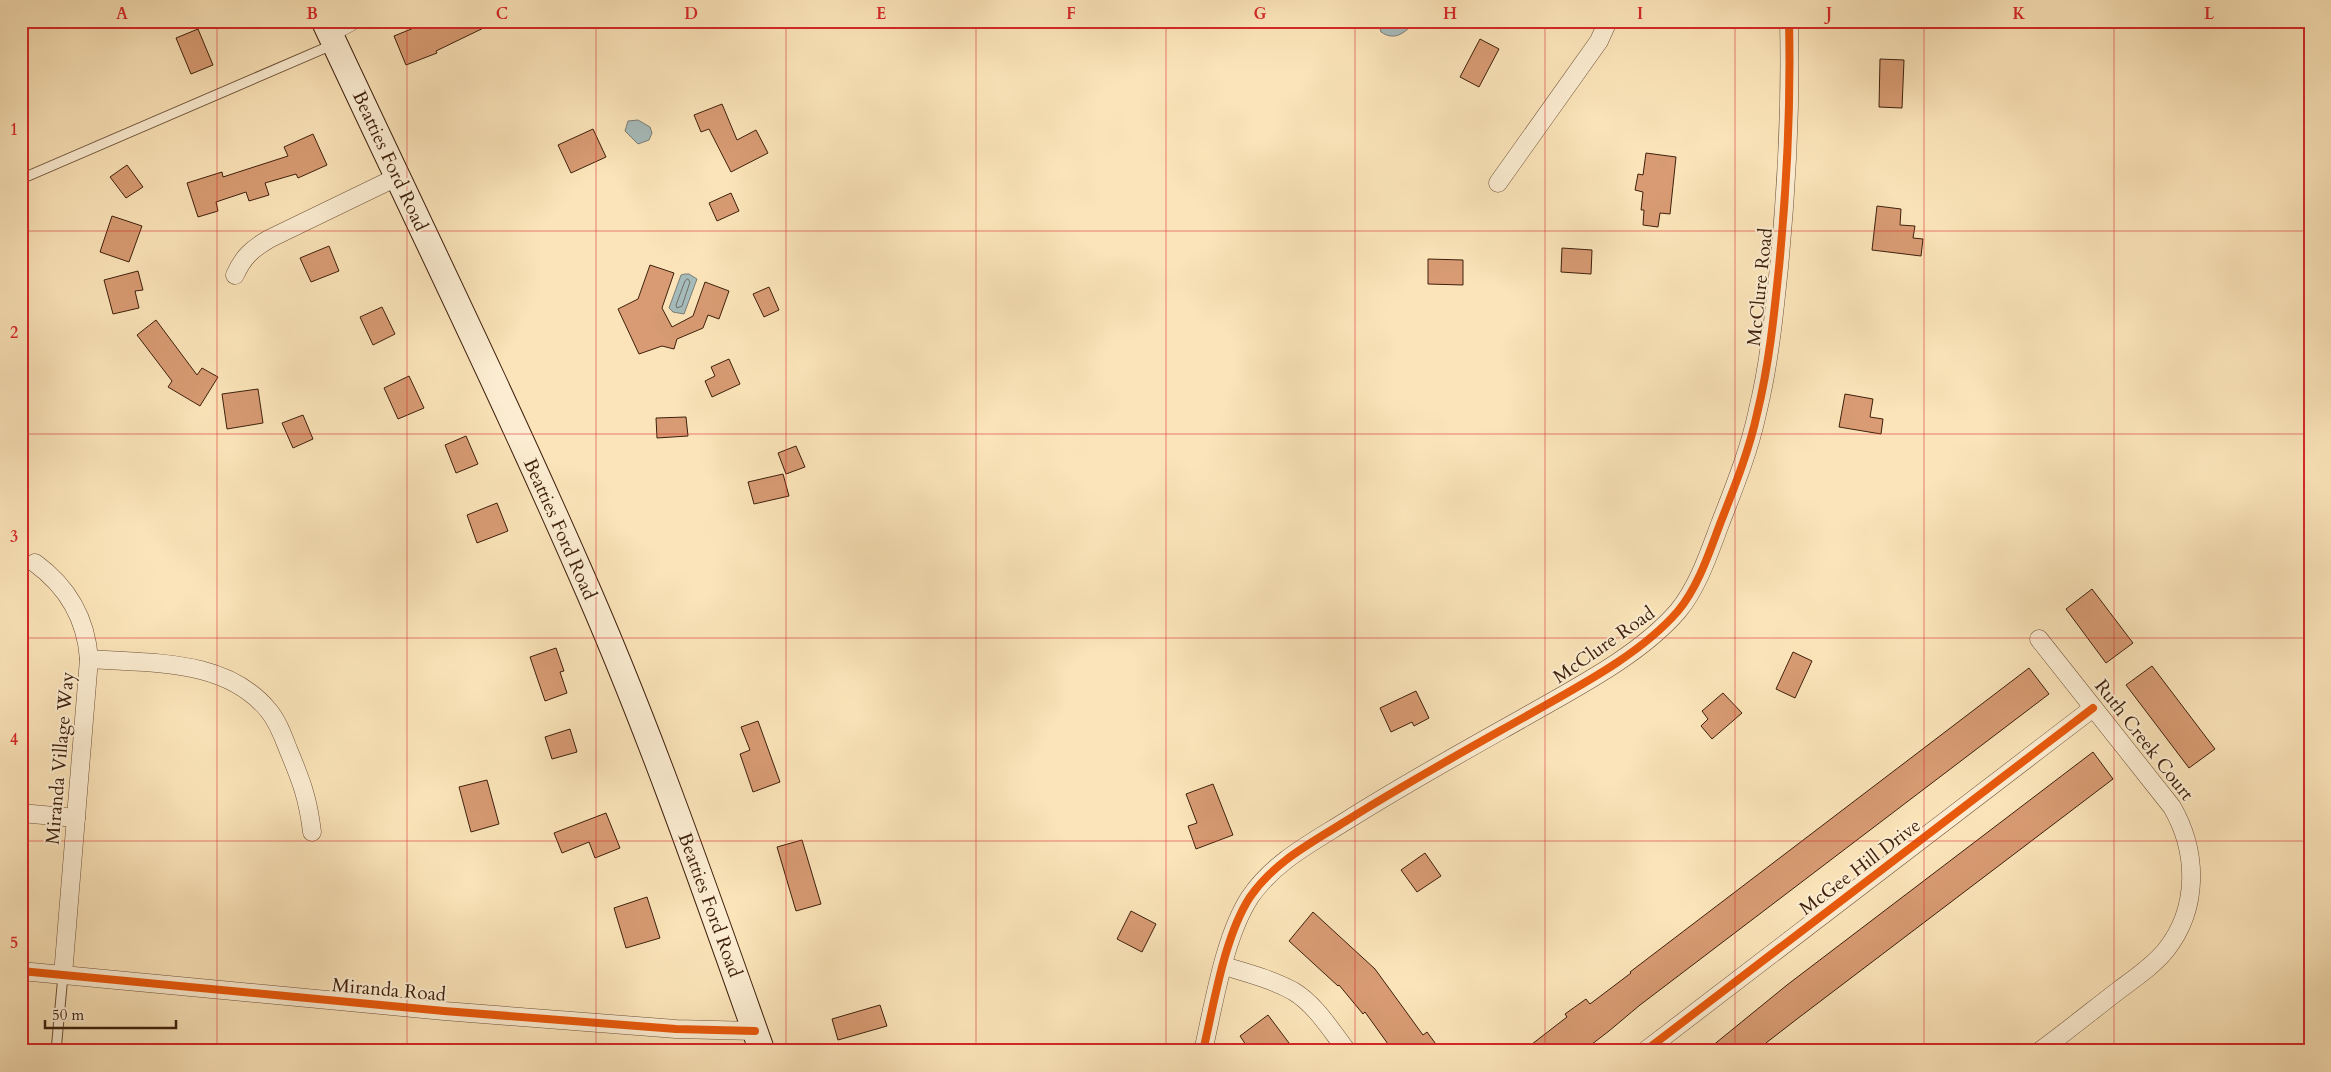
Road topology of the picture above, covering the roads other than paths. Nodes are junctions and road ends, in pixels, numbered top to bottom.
1 (352, 21) edge
2 (1608, 21) edge
3 (1789, 21) edge
4 (330, 33) edge
5 (397, 177) junction
6 (21, 179) edge
7 (1498, 182) dead end
8 (235, 275) dead end
9 (35, 563) dead end
10 (2039, 639) dead end
11 (89, 659) junction
12 (2093, 708) junction
13 (21, 813) edge
14 (76, 818) junction
15 (312, 832) dead end
16 (1224, 966) junction
17 (21, 971) edge
18 (62, 975) junction
19 (758, 1041) edge
20 (56, 1051) edge
21 (1203, 1051) edge
22 (1347, 1051) edge
23 (1646, 1051) edge
24 (2040, 1051) edge

1 - 4 street
2 - 7 street
3 - 16 street, McClure Road
4 - 5 main road, Beatties Ford Road
4 - 6 lane
5 - 8 street
5 - 19 main road, Beatties Ford Road
9 - 11 street, Miranda Village Way
10 - 12 street, Ruth Creek Court
11 - 14 street, Miranda Village Way
11 - 15 street
12 - 23 street, McGee Hill Drive
12 - 24 street, Ruth Creek Court
13 - 14 street
14 - 18 street, Miranda Village Way
16 - 21 street, McClure Road
16 - 22 street
17 - 18 street, Miranda Road
18 - 19 street, Miranda Road
18 - 20 lane

